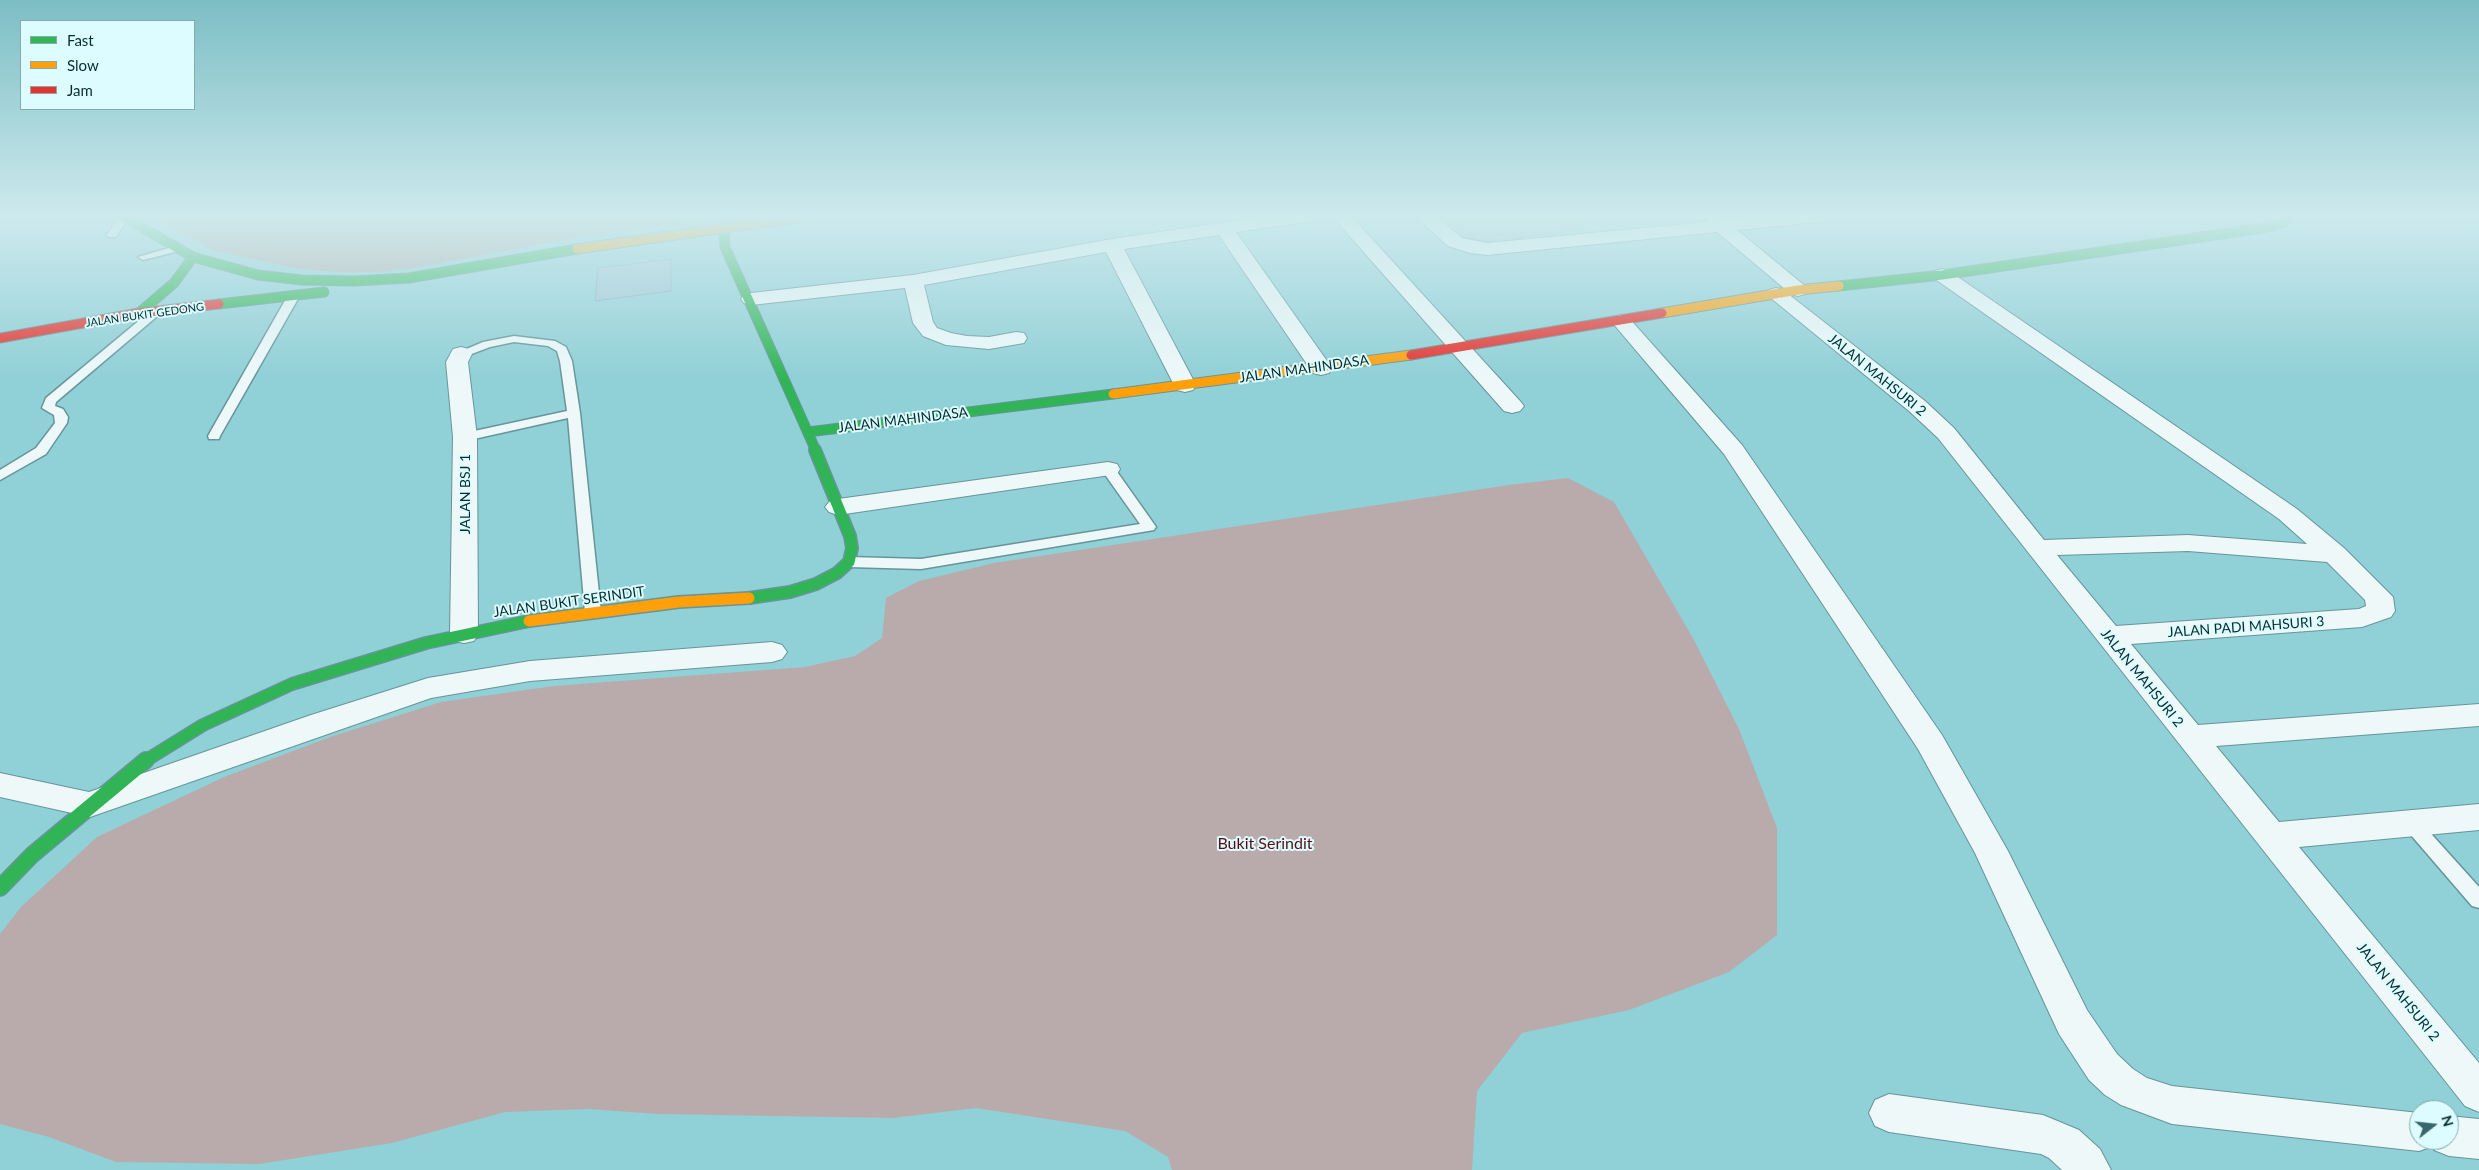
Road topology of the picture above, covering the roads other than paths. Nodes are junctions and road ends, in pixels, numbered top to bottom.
1 (179, 271) edge
2 (244, 271) edge
3 (450, 271) edge
4 (733, 271) edge
5 (970, 271) edge
6 (1125, 271) edge
7 (1253, 271) edge
8 (1390, 271) edge
9 (1766, 271) edge
10 (1971, 271) edge
11 (1942, 275) junction
12 (409, 278) junction
13 (913, 281) junction
14 (1787, 292) junction
15 (294, 298) junction
16 (751, 299) junction
17 (157, 311) junction
18 (139, 313) junction
19 (1621, 321) junction
20 (0, 338) edge
21 (1016, 338) dead end
22 (1461, 347) junction
23 (461, 354) joint
24 (1321, 368) junction
25 (1185, 384) junction
26 (1512, 406) dead end
27 (574, 414) junction
28 (808, 432) junction
29 (214, 436) dead end
30 (465, 437) junction
31 (1108, 469) joint
32 (0, 476) edge
33 (838, 507) junction
34 (2037, 548) junction
35 (2335, 554) junction
36 (849, 562) junction
37 (593, 612) junction
38 (464, 634) junction
39 (2109, 636) junction
40 (772, 652) dead end
41 (2479, 715) edge
42 (2190, 737) junction
43 (0, 784) edge
44 (90, 805) junction
45 (2479, 817) edge
46 (2410, 822) junction
47 (2272, 836) junction
48 (0, 888) edge
49 (2479, 900) edge
50 (2479, 1093) edge
51 (1889, 1113) dead end
52 (2409, 1131) edge
53 (2459, 1137) edge
54 (2479, 1139) edge
55 (2090, 1170) edge

1 - 18 street
2 - 12 street
3 - 12 street
4 - 16 street
5 - 13 street
6 - 25 street
7 - 24 street
8 - 22 street
9 - 14 street
10 - 11 street, JALAN MAHINDASA
11 - 14 street, JALAN MAHINDASA
11 - 35 street
12 - 15 street, JALAN BUKIT GEDONG
13 - 16 street
13 - 21 street
14 - 19 street, JALAN MAHINDASA
14 - 34 street, JALAN MAHSURI 2
15 - 17 street, JALAN BUKIT GEDONG
15 - 29 lane
16 - 28 street
17 - 18 street, JALAN BUKIT GEDONG
17 - 32 lane
18 - 20 street, JALAN BUKIT GEDONG
19 - 22 street, JALAN MAHINDASA
19 - 52 street
22 - 24 street, JALAN MAHINDASA
22 - 26 street
23 - 27 lane
23 - 30 street, JALAN BSJ 1
24 - 25 street, JALAN MAHINDASA
25 - 28 street, JALAN MAHINDASA
27 - 30 lane
27 - 37 lane
28 - 33 street
30 - 38 street, JALAN BSJ 1
31 - 33 street
31 - 36 lane
33 - 36 street
34 - 35 street
34 - 39 street, JALAN MAHSURI 2
35 - 39 street, JALAN PADI MAHSURI 3
36 - 37 street, JALAN BUKIT SERINDIT
37 - 38 street, JALAN BUKIT SERINDIT
38 - 44 street, JALAN BUKIT SERINDIT
39 - 42 street, JALAN MAHSURI 2
40 - 44 street
41 - 42 street
42 - 47 street, JALAN MAHSURI 2
43 - 44 street
44 - 48 street, JALAN BUKIT SERINDIT
45 - 46 street
46 - 47 street
46 - 49 lane
47 - 50 street, JALAN MAHSURI 2
51 - 55 street
53 - 54 street

